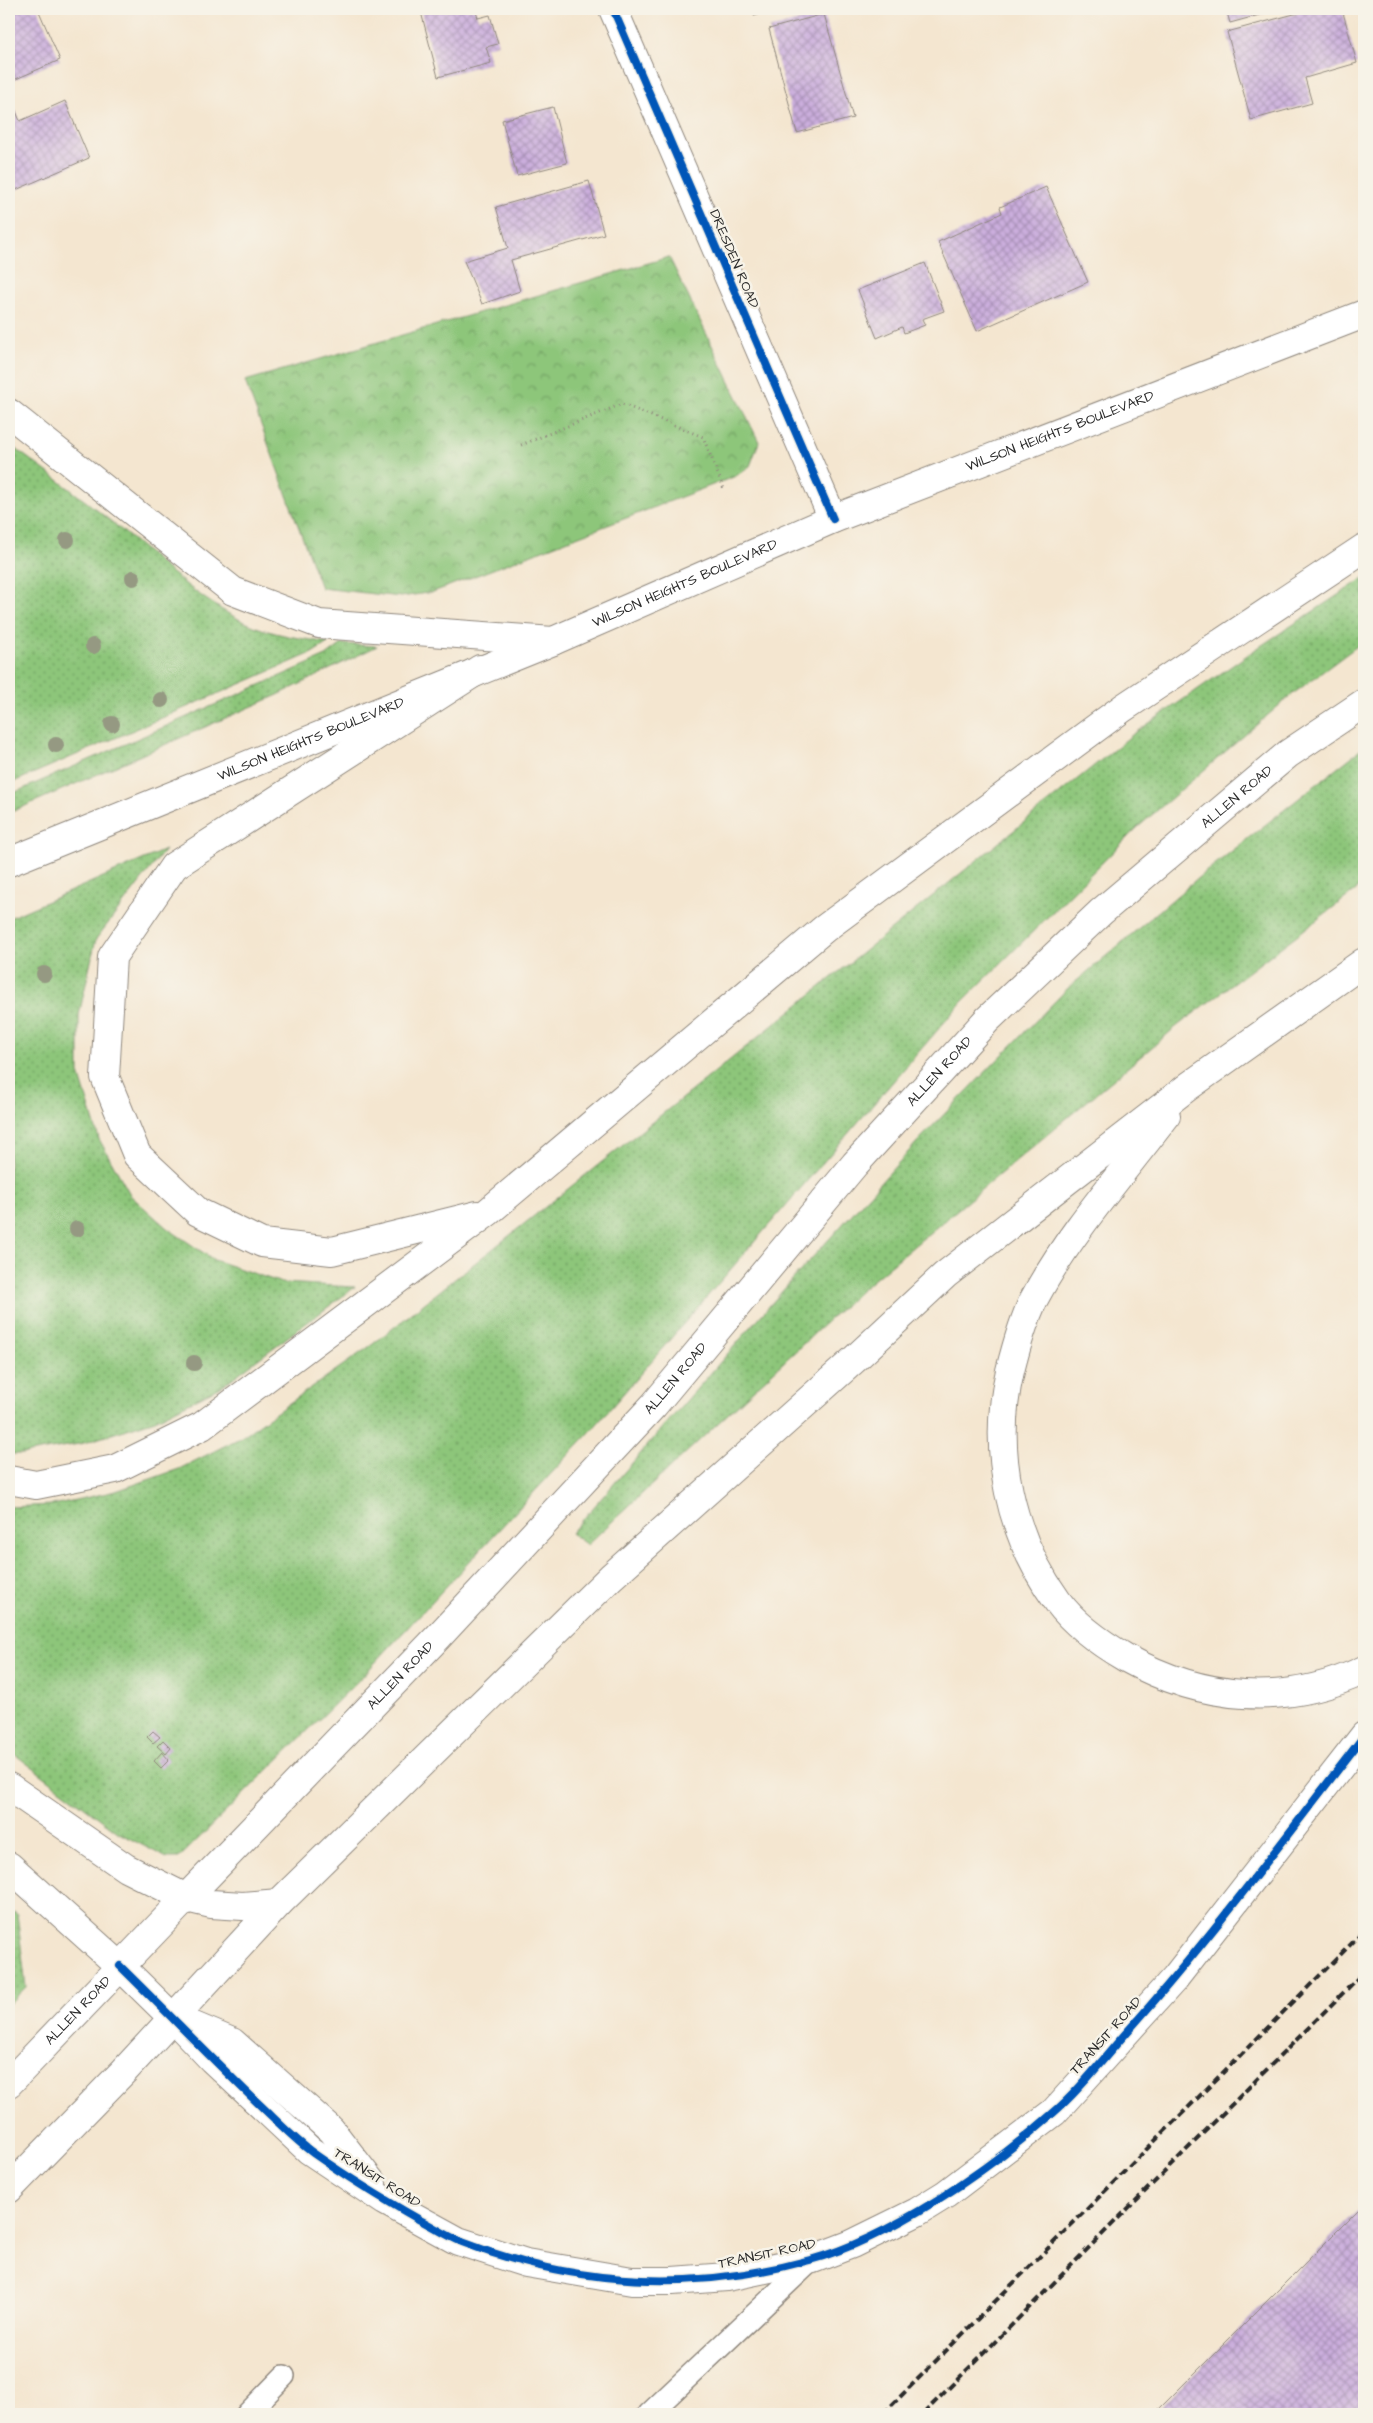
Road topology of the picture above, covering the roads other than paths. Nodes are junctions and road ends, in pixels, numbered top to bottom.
1 (612, 9) edge
2 (1364, 314) edge
3 (9, 413) edge
4 (833, 519) junction
5 (1364, 548) edge
6 (553, 641) junction
7 (480, 669) junction
8 (1364, 703) edge
9 (9, 862) edge
10 (1364, 962) edge
11 (1189, 1086) junction
12 (488, 1212) junction
13 (9, 1480) edge
14 (1364, 1670) edge
15 (1364, 1736) edge
16 (9, 1787) edge
17 (9, 1866) edge
18 (186, 1898) junction
19 (279, 1903) junction
20 (120, 1966) junction
21 (173, 2018) junction
22 (9, 2083) edge
23 (9, 2189) edge
24 (813, 2259) junction
25 (284, 2376) dead end
26 (246, 2414) edge
27 (649, 2414) edge

1 - 4 main road, DRESDEN ROAD
2 - 4 main road, WILSON HEIGHTS BOULEVARD
3 - 6 main road
4 - 6 main road, WILSON HEIGHTS BOULEVARD
5 - 12 main road
6 - 7 main road, WILSON HEIGHTS BOULEVARD
7 - 9 main road, WILSON HEIGHTS BOULEVARD
7 - 12 main road
8 - 18 main road, ALLEN ROAD
10 - 11 main road
11 - 14 main road
11 - 19 main road
12 - 13 main road
15 - 24 main road, TRANSIT ROAD
16 - 18 main road
17 - 20 main road, TRANSIT ROAD
18 - 19 main road
18 - 20 main road, ALLEN ROAD
19 - 21 main road
20 - 21 main road, TRANSIT ROAD
20 - 22 main road, ALLEN ROAD
21 - 23 main road
21 - 24 main road, TRANSIT ROAD
24 - 27 lane
25 - 26 lane

